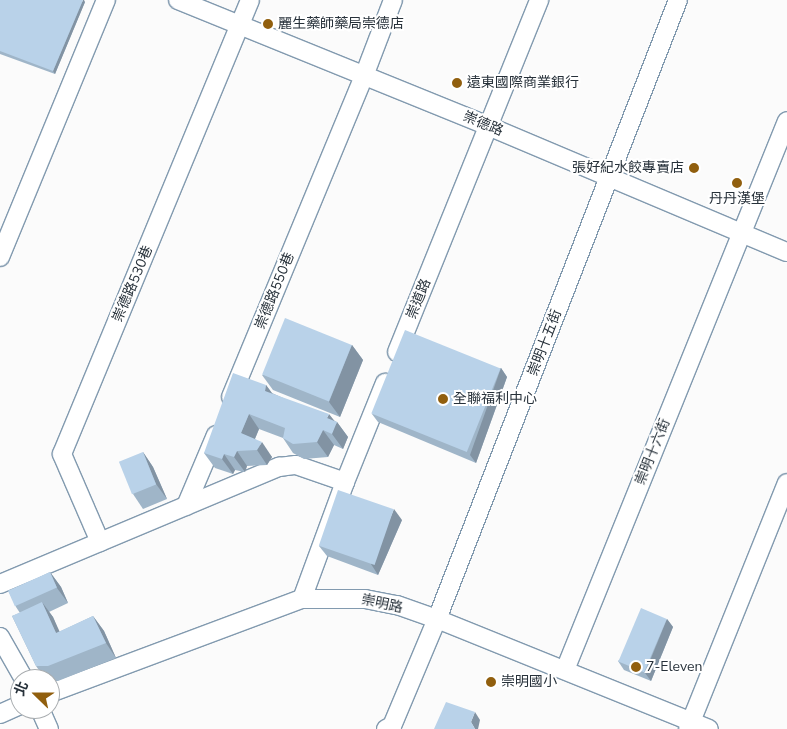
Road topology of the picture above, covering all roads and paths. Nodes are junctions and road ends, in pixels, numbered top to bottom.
1 (106, 0) edge
2 (178, 0) edge
3 (250, 0) edge
4 (393, 0) edge
5 (539, 0) edge
6 (678, 0) edge
7 (240, 25) junction
8 (364, 76) junction
9 (787, 121) edge
10 (488, 126) junction
11 (609, 179) junction
12 (742, 234) junction
13 (787, 252) edge
14 (0, 257) edge
15 (345, 482) junction
16 (787, 483) edge
17 (186, 506) junction
18 (100, 542) junction
19 (0, 584) edge
20 (302, 599) junction
21 (437, 619) junction
22 (0, 637) edge
23 (18, 669) edge
24 (565, 670) junction
25 (60, 689) edge
26 (689, 725) edge
27 (386, 729) edge
28 (709, 729) edge

1 - 14 street
2 - 7 street, 崇德路
3 - 7 street, 崇德路530巷
4 - 8 street, 崇德路550巷
5 - 10 street, 崇道路
6 - 11 street, 崇明十五街
7 - 8 street, 崇德路
7 - 18 street, 崇德路530巷
8 - 10 street, 崇德路
8 - 17 street, 崇德路550巷
9 - 12 street, 崇明十六街
10 - 11 street, 崇德路
10 - 15 street, 崇道路
11 - 12 street, 崇德路
11 - 21 street, 崇明十五街
12 - 13 street, 崇德路
12 - 24 street, 崇明十六街
15 - 17 street
15 - 20 street, 崇道路
16 - 26 street
17 - 18 street
18 - 19 street
20 - 21 street, 崇明路
20 - 25 street, 崇明路
21 - 24 street, 崇明路
21 - 27 street, 崇明十五街
22 - 23 street
24 - 26 street, 崇明路
26 - 28 street, 崇明路

